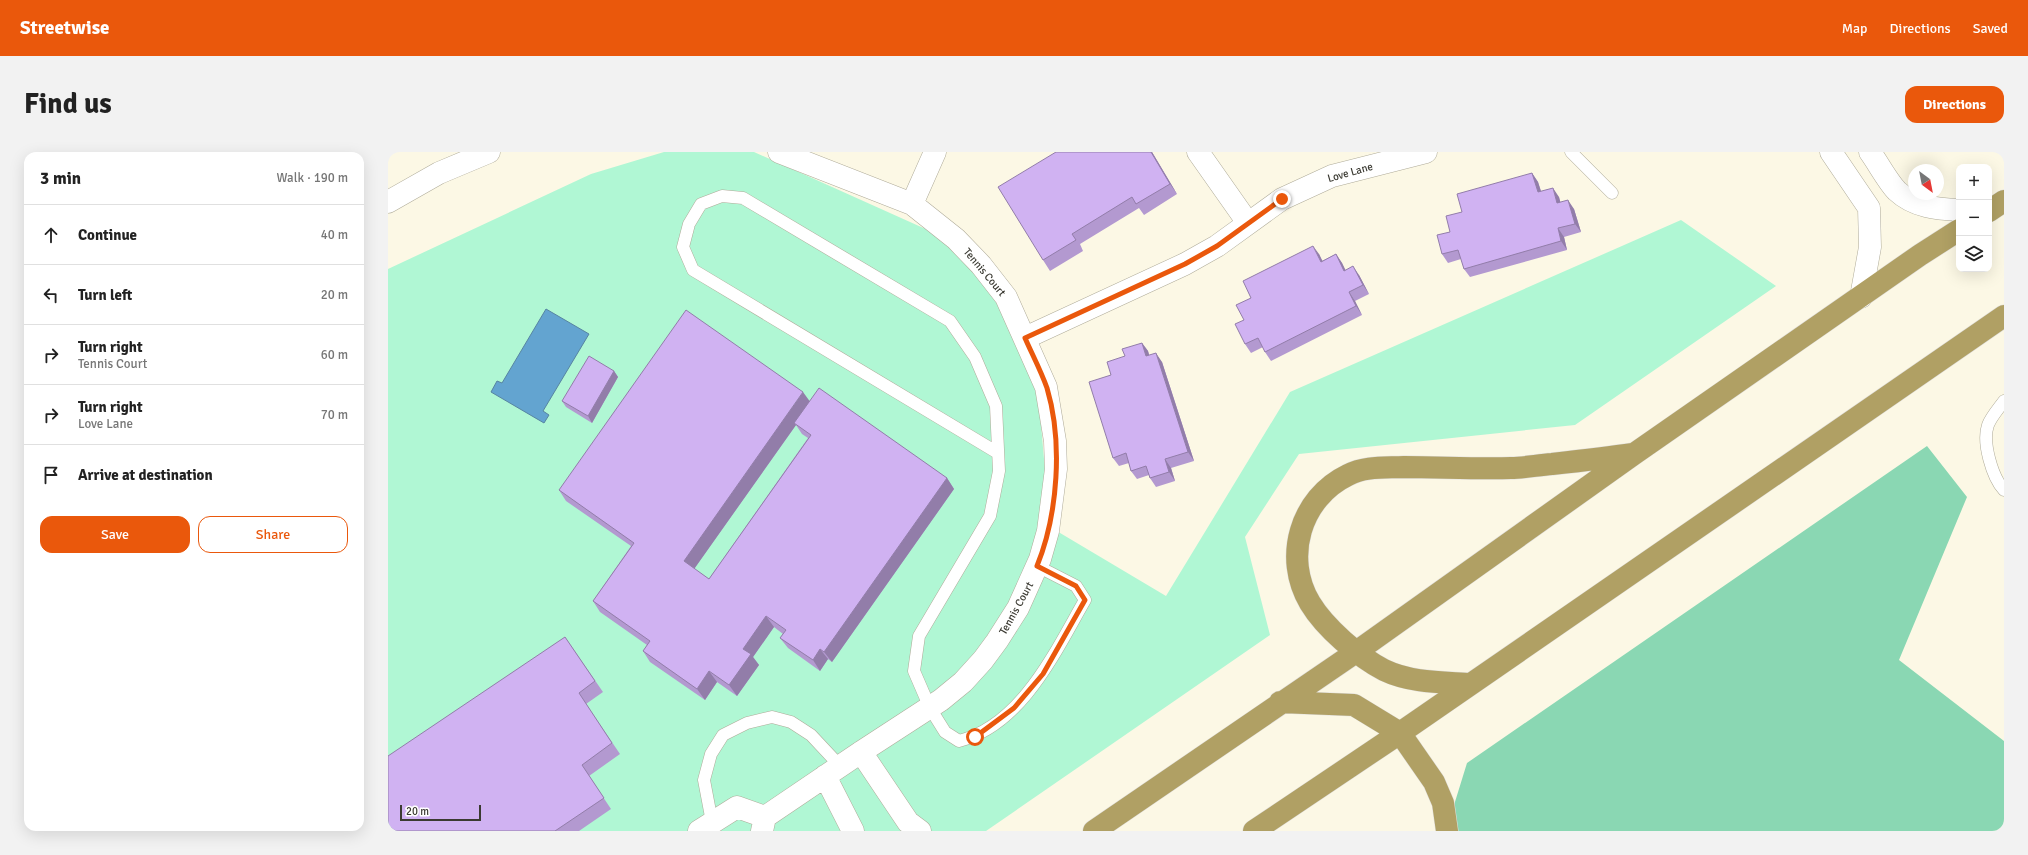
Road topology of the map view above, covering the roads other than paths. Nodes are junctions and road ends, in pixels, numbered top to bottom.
1 (489, 152) edge
2 (779, 152) edge
3 (935, 152) edge
4 (1198, 152) edge
5 (1426, 152) edge
6 (1571, 152) edge
7 (1831, 152) edge
8 (1876, 160) edge
9 (1855, 188) junction
10 (1612, 193) dead end
11 (2004, 201) edge
12 (388, 202) edge
13 (912, 204) junction
14 (1992, 209) edge
15 (1956, 210) edge
16 (1248, 223) junction
17 (1956, 232) edge
18 (1861, 297) junction
19 (2004, 316) edge
20 (1025, 338) junction
21 (2004, 401) edge
22 (998, 453) junction
23 (1634, 454) junction
24 (2004, 490) edge
25 (1037, 566) junction
26 (1356, 652) junction
27 (1471, 684) junction
28 (1280, 702) junction
29 (930, 708) junction
30 (1400, 733) junction
31 (861, 752) junction
32 (833, 771) junction
33 (764, 824) edge
34 (706, 827) edge
35 (853, 831) edge
36 (920, 831) edge
37 (1094, 831) edge
38 (1254, 831) edge
39 (1447, 831) edge

1 - 12 street
2 - 13 street, Tennis Court
3 - 13 street
4 - 16 street
5 - 16 street, Love Lane
6 - 10 lane
7 - 9 street
8 - 9 street
8 - 15 street
9 - 18 street
11 - 14 highway
13 - 20 street, Tennis Court
16 - 20 street, Love Lane
17 - 18 highway
18 - 23 highway
19 - 27 highway
20 - 25 street, Tennis Court
21 - 24 lane
22 - 22 lane
22 - 29 lane
23 - 26 highway
23 - 26 highway
25 - 29 street, Tennis Court
25 - 29 lane
26 - 27 highway
26 - 28 highway
27 - 30 highway
28 - 30 highway
28 - 37 highway
29 - 31 street, Tennis Court
30 - 38 highway
30 - 39 highway
31 - 32 street, Tennis Court
31 - 36 street
32 - 33 street, Tennis Court
32 - 34 lane
32 - 35 street
33 - 34 street

